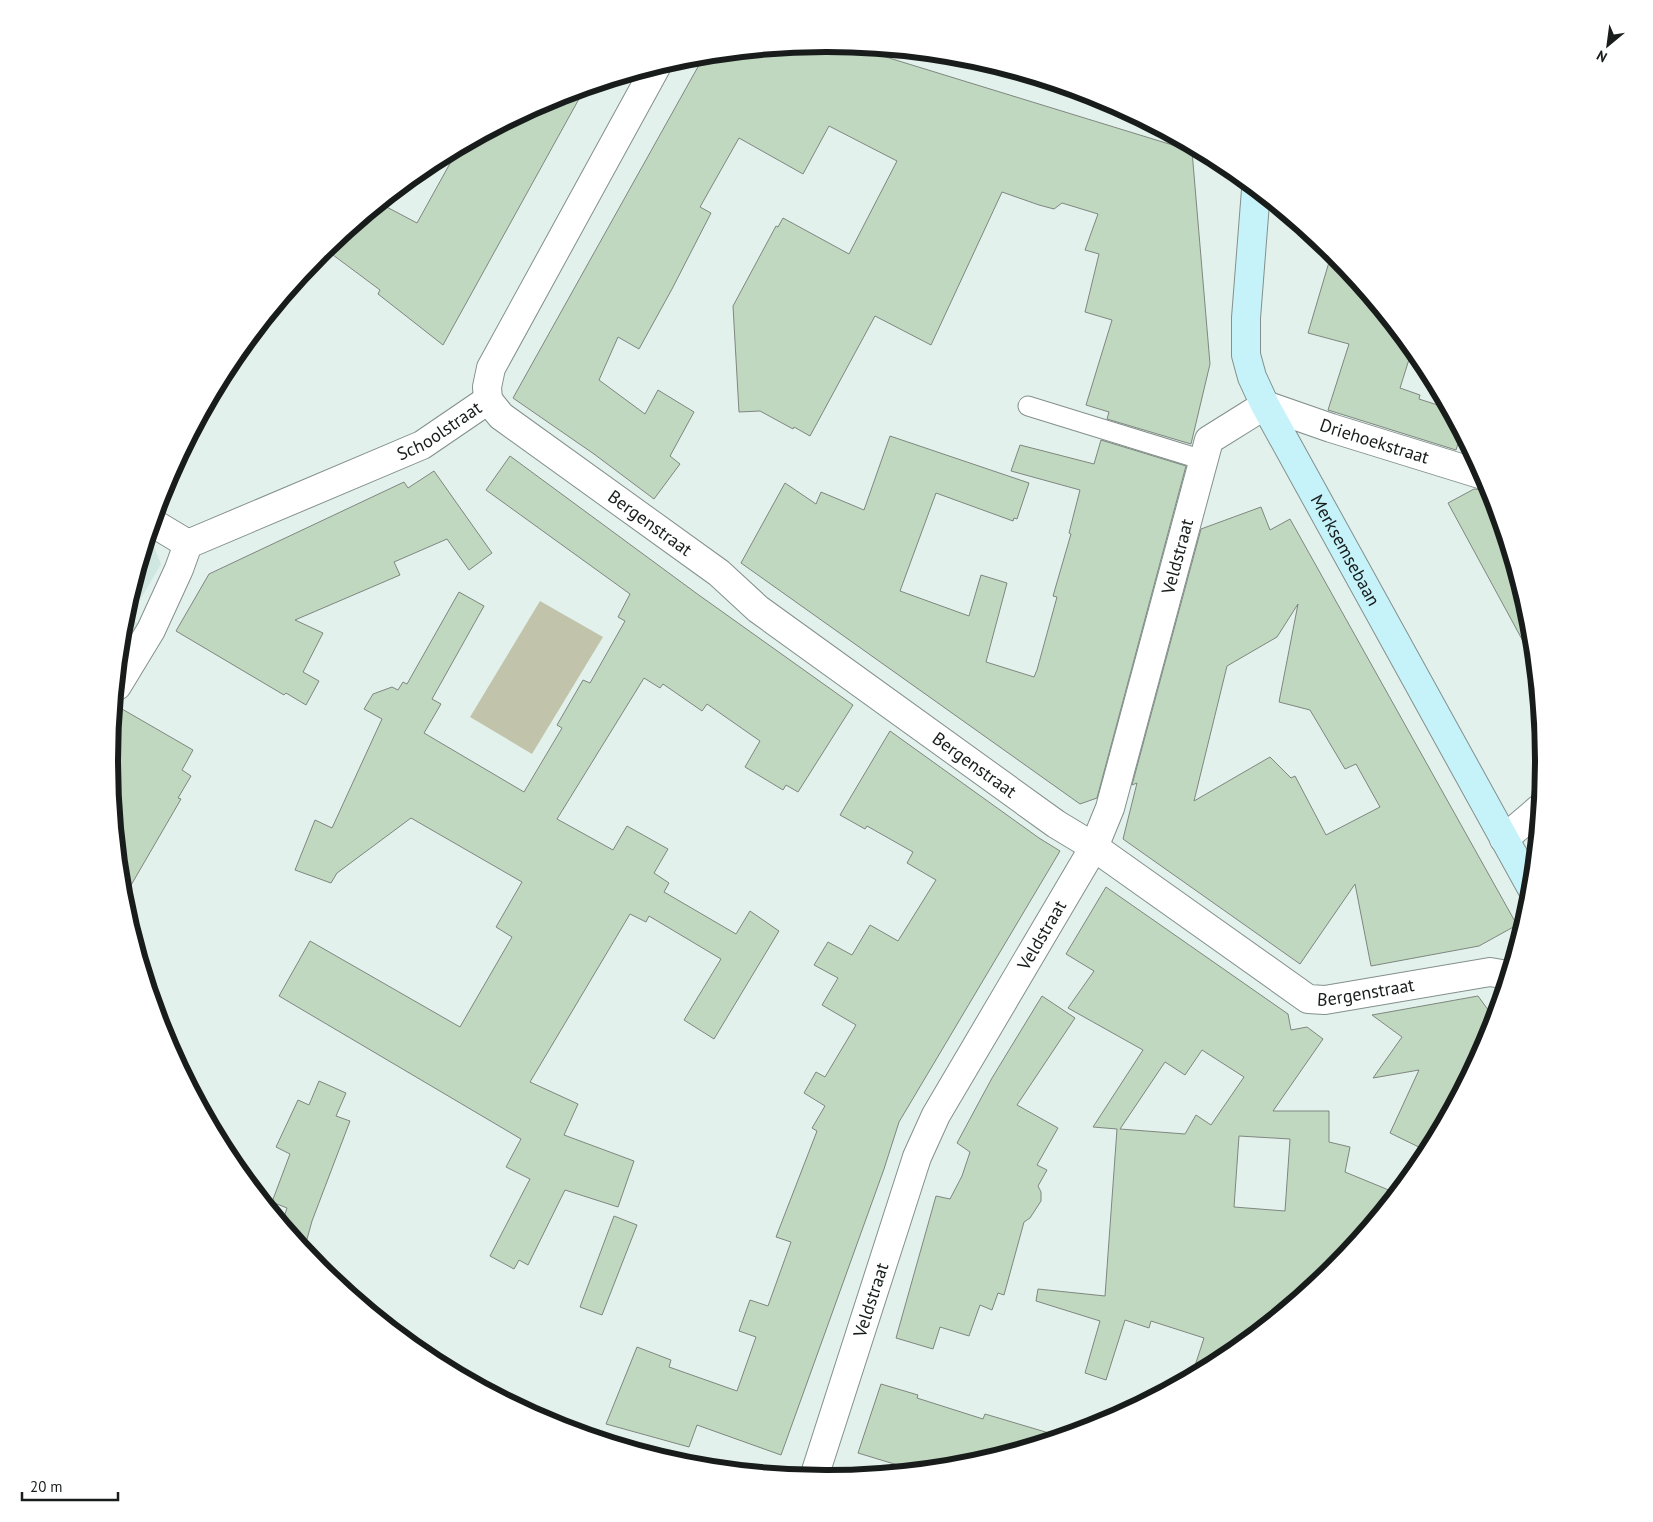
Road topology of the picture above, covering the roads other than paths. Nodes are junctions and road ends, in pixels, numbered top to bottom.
1 (652, 75) edge
2 (1255, 197) edge
3 (488, 400) junction
4 (1264, 405) junction
5 (1028, 406) dead end
6 (1203, 460) junction
7 (1473, 472) edge
8 (158, 526) edge
9 (188, 544) junction
10 (123, 675) edge
11 (1532, 815) edge
12 (1504, 839) junction
13 (1094, 847) junction
14 (1525, 876) edge
15 (1502, 974) edge
16 (819, 1470) edge

1 - 3 street, Schoolstraat
2 - 4 main road, Merksemsebaan
3 - 9 street, Schoolstraat
3 - 13 street, Bergenstraat
4 - 6 street, Veldstraat
4 - 7 street, Driehoekstraat
4 - 12 main road, Merksemsebaan
5 - 6 lane
6 - 13 street, Veldstraat
8 - 9 street
9 - 10 street
11 - 12 street
12 - 14 main road, Merksemsebaan
13 - 15 street, Bergenstraat
13 - 16 street, Veldstraat

